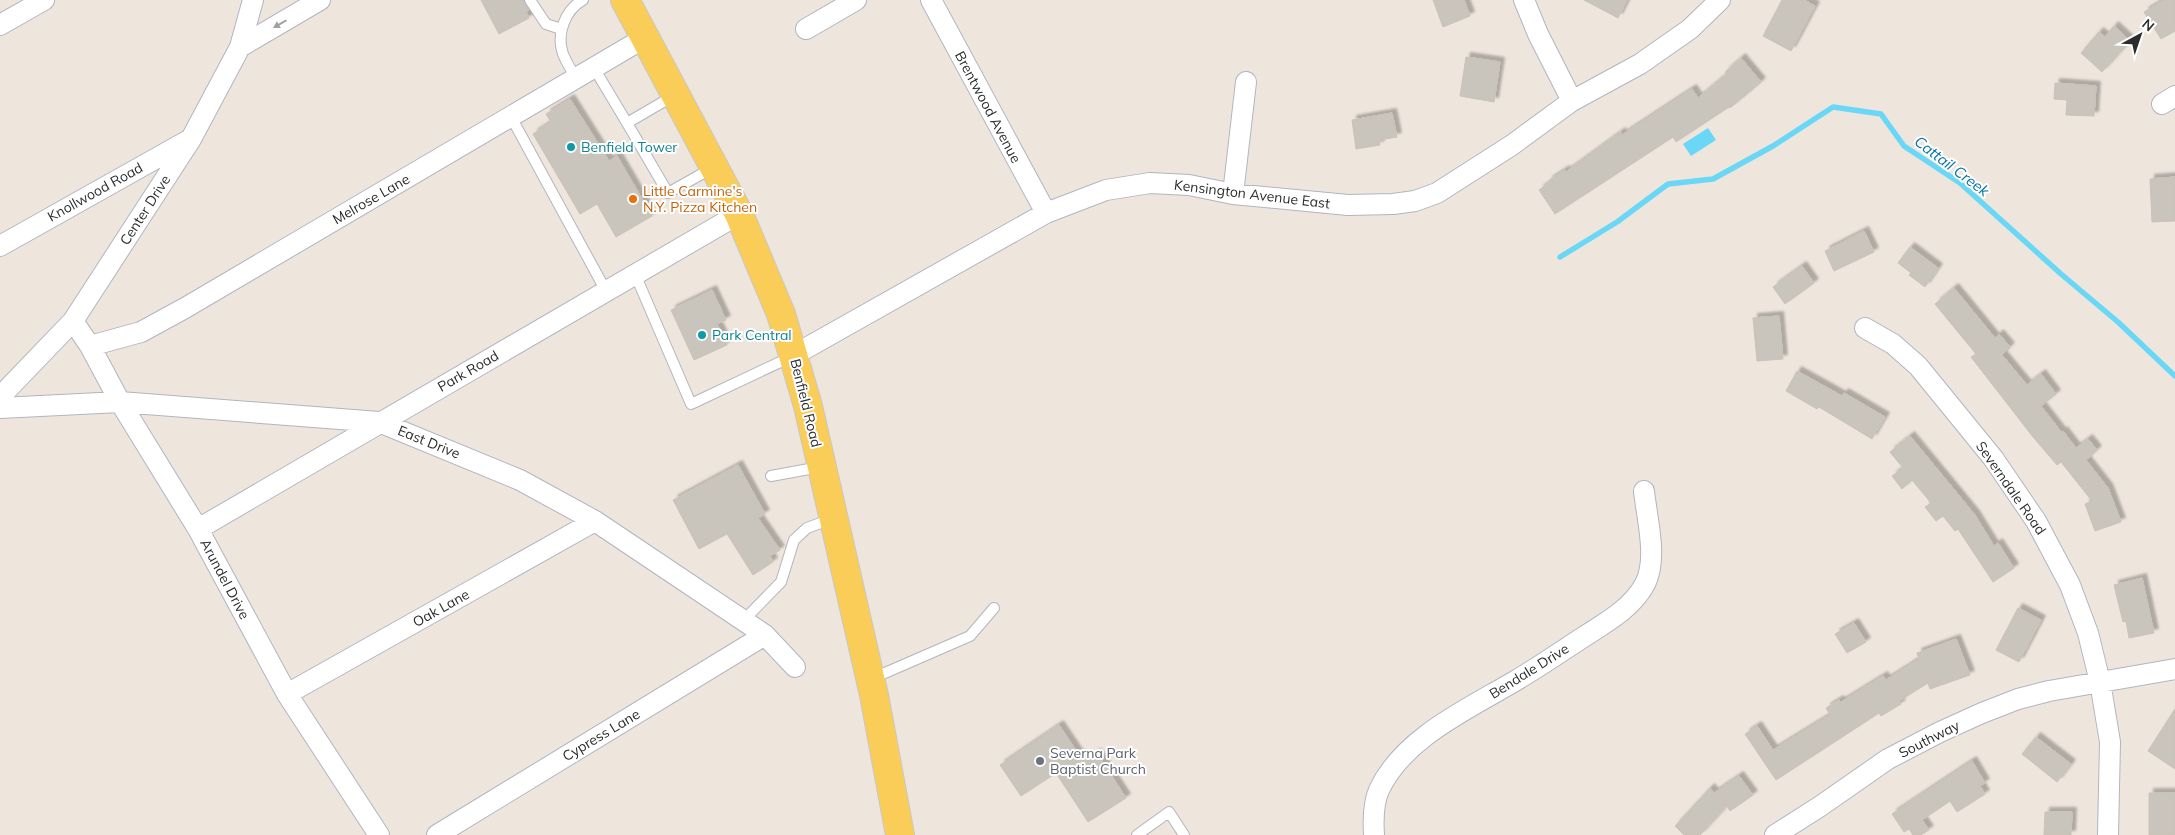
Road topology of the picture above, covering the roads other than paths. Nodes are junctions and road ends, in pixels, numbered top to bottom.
1 (44, 0) edge
2 (253, 0) edge
3 (320, 0) edge
4 (530, 0) edge
5 (583, 0) edge
6 (625, 0) edge
7 (856, 0) edge
8 (931, 0) edge
9 (1524, 0) edge
10 (1720, 0) edge
11 (0, 25) edge
12 (806, 29) dead end
13 (561, 30) junction
14 (646, 37) junction
15 (240, 47) junction
16 (594, 68) junction
17 (576, 78) junction
18 (1246, 82) dead end
19 (676, 95) junction
20 (1572, 101) junction
21 (511, 117) junction
22 (627, 122) junction
23 (191, 139) junction
24 (714, 167) junction
25 (1233, 194) junction
26 (1046, 213) junction
27 (740, 214) junction
28 (0, 246) edge
29 (635, 274) junction
30 (606, 291) junction
31 (73, 321) junction
32 (1865, 328) dead end
33 (90, 346) junction
34 (794, 355) junction
35 (0, 397) edge
36 (120, 402) junction
37 (0, 408) edge
38 (379, 422) junction
39 (821, 467) junction
40 (772, 476) dead end
41 (1644, 491) dead end
42 (832, 518) junction
43 (595, 521) junction
44 (198, 529) junction
45 (994, 608) dead end
46 (744, 620) junction
47 (765, 635) junction
48 (796, 667) dead end
49 (2175, 669) edge
50 (870, 679) junction
51 (2100, 682) junction
52 (287, 694) junction
53 (379, 835) edge
54 (437, 835) edge
55 (900, 835) edge
56 (1137, 835) edge
57 (1184, 835) edge
58 (1374, 835) edge
59 (1775, 835) edge
60 (2108, 835) edge

1 - 11 street
2 - 15 street, Center Drive
3 -> 15 street
4 - 13 lane
5 - 13 lane
6 - 14 main road, Benfield Road
7 - 12 street
8 - 26 street, Brentwood Avenue
9 - 20 street
10 - 20 street, Kensington Avenue East
13 - 17 lane
14 - 16 street, Melrose Lane
14 - 19 main road, Benfield Road
15 - 23 street, Center Drive
16 - 17 street, Melrose Lane
16 - 22 lane
17 - 21 street, Melrose Lane
18 - 25 street
19 - 22 lane
19 - 24 main road, Benfield Road
20 - 25 street, Kensington Avenue East
21 - 30 lane
21 - 33 street, Melrose Lane
22 - 24 lane
23 - 28 street, Knollwood Road
23 - 31 street, Center Drive
24 - 27 main road, Benfield Road
25 - 26 street, Kensington Avenue East
26 - 34 street, Kensington Avenue East
27 - 29 street, Park Road
27 - 34 main road, Benfield Road
29 - 30 street, Park Road
29 - 34 lane
30 - 38 street, Park Road
31 - 33 street, Arundel Drive
31 - 35 street, Center Drive
32 - 51 street, Severndale Road
33 - 36 street, Arundel Drive
34 - 39 main road, Benfield Road
36 - 37 street, East Drive
36 - 38 street, East Drive
36 - 44 street, Arundel Drive
38 - 43 street, East Drive
38 - 44 street, Park Road
39 - 40 lane
39 - 42 main road, Benfield Road
41 - 58 street, Bendale Drive
42 - 46 lane
42 - 50 main road, Benfield Road
43 - 46 street, East Drive
43 - 52 street, Oak Lane
44 - 52 street, Arundel Drive
45 - 50 lane
46 - 47 street, East Drive
47 - 48 street, East Drive
47 - 54 street, Cypress Lane
49 - 51 street, Southway
50 - 55 main road, Benfield Road
51 - 59 street, Southway
51 - 60 street, Severndale Road
52 - 53 street, Arundel Drive
56 - 57 lane

